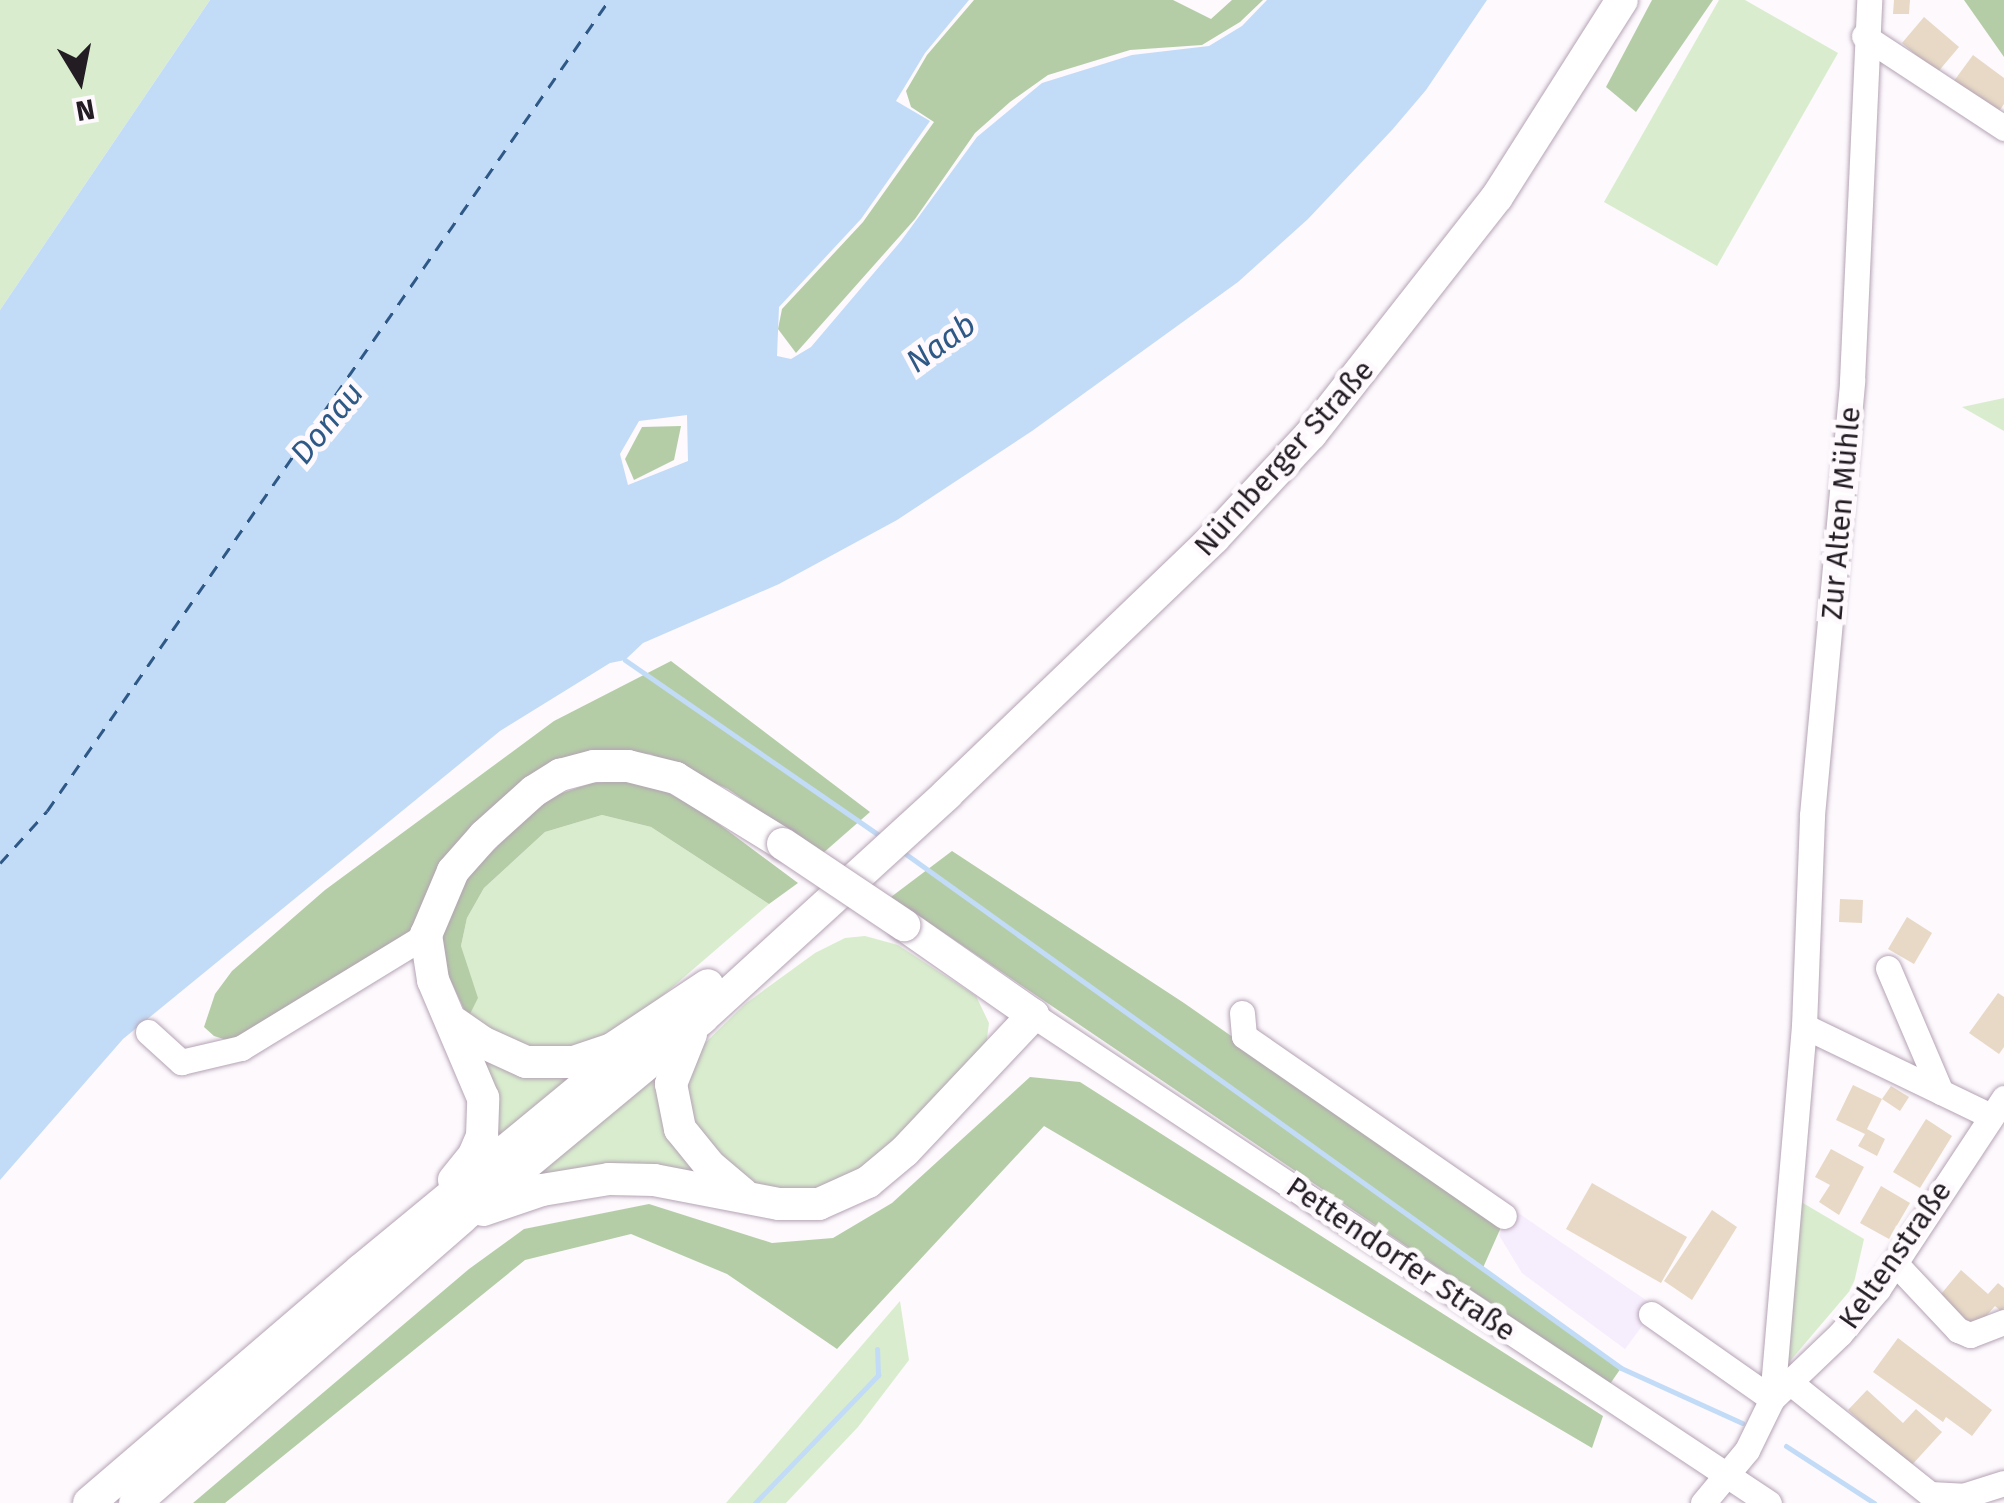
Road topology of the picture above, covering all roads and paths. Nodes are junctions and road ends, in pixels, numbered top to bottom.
1 (1622, 0) edge
2 (1869, 0) edge
3 (1864, 36) junction
4 (2004, 128) edge
5 (876, 857) junction
6 (426, 935) junction
7 (1888, 968) dead end
8 (708, 985) junction
9 (1242, 1013) dead end
10 (1033, 1015) junction
11 (702, 1018) junction
12 (454, 1022) junction
13 (1804, 1026) junction
14 (148, 1032) dead end
15 (1942, 1092) junction
16 (1997, 1107) edge
17 (747, 1196) junction
18 (1504, 1216) dead end
19 (460, 1219) junction
20 (1894, 1263) junction
21 (360, 1270) junction
22 (1651, 1314) dead end
23 (2004, 1322) edge
24 (1782, 1392) junction
25 (1728, 1476) junction
26 (2004, 1483) edge
27 (89, 1503) edge
28 (135, 1503) edge
29 (1703, 1503) edge
30 (1769, 1503) edge

1 - 5 main road, Nürnberger Straße
2 - 3 street, Zur Alten Mühle
3 - 4 street
3 - 13 street, Zur Alten Mühle
5 - 8 main road
5 - 11 main road
6 - 10 main road, bridge
6 - 12 main road
6 - 14 street
7 - 15 street
8 - 12 main road
8 - 21 main road
9 - 18 street
10 - 17 main road
10 - 25 street, Pettendorfer Straße
11 - 17 main road
11 - 19 main road
12 - 21 main road
13 - 15 street
13 - 24 street, Zur Alten Mühle
15 - 16 street
16 - 20 street, Keltenstraße
17 - 19 main road
19 - 28 main road
20 - 23 street
20 - 24 street, Keltenstraße
21 - 27 main road
22 - 24 street
24 - 25 street, Zur Alten Mühle
24 - 26 street
25 - 29 street
25 - 30 street, Pettendorfer Straße

